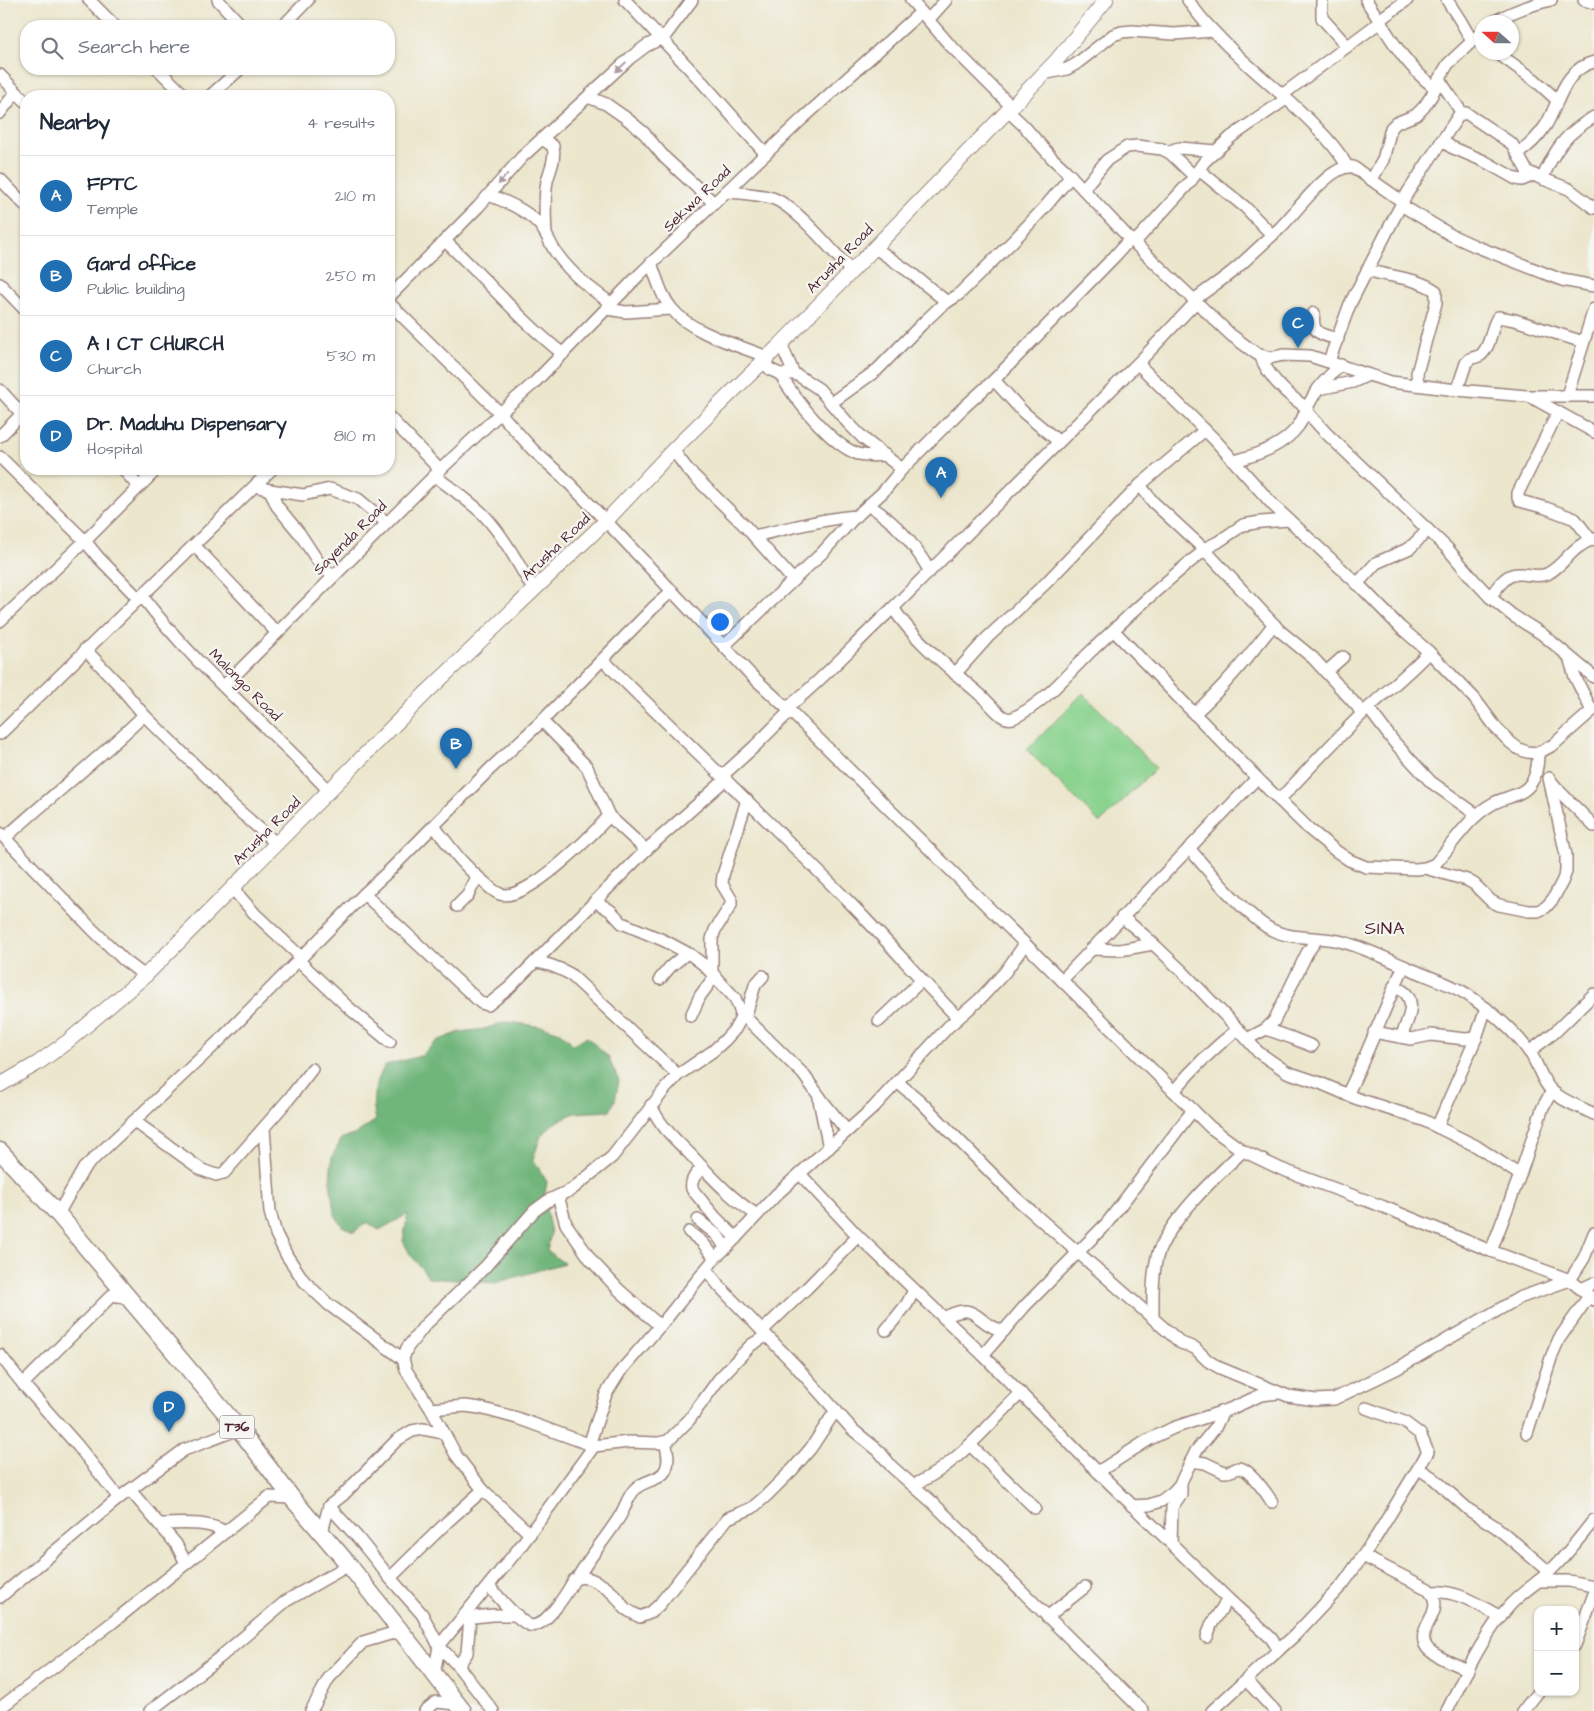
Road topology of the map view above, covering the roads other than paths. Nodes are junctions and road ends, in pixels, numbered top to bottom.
1 (89, 0) edge
2 (218, 0) edge
3 (308, 0) edge
4 (625, 0) edge
5 (692, 0) edge
6 (911, 0) edge
7 (946, 0) edge
8 (1106, 0) edge
9 (1188, 0) edge
10 (1322, 0) edge
11 (1366, 0) edge
12 (1407, 0) edge
13 (1447, 0) edge
14 (1551, 0) edge
15 (1584, 0) edge
16 (1594, 3) edge
17 (1506, 15) edge
18 (925, 16) junction
19 (109, 20) edge
20 (236, 20) edge
21 (289, 20) edge
22 (1380, 21) junction
23 (1212, 31) junction
24 (1474, 33) edge
25 (661, 39) junction
26 (1474, 41) edge
27 (1347, 46) junction
28 (1507, 60) edge
29 (1594, 62) edge
30 (0, 74) edge
31 (1043, 74) junction
32 (164, 75) edge
33 (233, 75) edge
34 (1437, 84) junction
35 (180, 90) edge
36 (217, 90) edge
37 (16, 92) junction
38 (20, 96) edge
39 (588, 97) junction
40 (1284, 97) junction
41 (1557, 100) junction
42 (1009, 108) junction
43 (0, 113) edge
44 (1462, 113) junction
45 (1594, 117) edge
46 (542, 139) junction
47 (1442, 140) junction
48 (1216, 151) junction
49 (1170, 153) junction
50 (766, 154) junction
51 (1518, 154) junction
52 (1347, 166) junction
53 (1196, 173) junction
54 (1071, 176) junction
55 (1538, 177) junction
56 (0, 179) edge
57 (1372, 179) junction
58 (1083, 189) junction
59 (726, 192) junction
60 (489, 195) junction
61 (20, 200) edge
62 (714, 203) junction
63 (1402, 203) junction
64 (1594, 208) edge
65 (546, 234) junction
66 (1272, 235) junction
67 (445, 241) junction
68 (1132, 241) junction
69 (874, 248) junction
70 (651, 263) junction
71 (1367, 270) junction
72 (851, 272) junction
73 (0, 284) edge
74 (1594, 286) edge
75 (395, 291) edge
76 (1195, 301) junction
77 (947, 302) junction
78 (20, 304) edge
79 (609, 306) junction
80 (395, 309) edge
81 (672, 309) junction
82 (1594, 309) edge
83 (1314, 313) dead end
84 (1338, 339) junction
85 (1583, 342) junction
86 (781, 344) junction
87 (563, 354) junction
88 (1260, 356) junction
89 (765, 360) junction
90 (1329, 361) junction
91 (1138, 364) junction
92 (1341, 365) junction
93 (780, 374) junction
94 (794, 374) junction
95 (1368, 376) junction
96 (994, 380) junction
97 (1418, 385) junction
98 (1318, 389) junction
99 (0, 390) edge
100 (1457, 390) junction
101 (1527, 396) junction
102 (1567, 396) junction
103 (1594, 396) edge
104 (831, 403) junction
105 (20, 408) edge
106 (1306, 410) junction
107 (1558, 412) junction
108 (500, 414) junction
109 (20, 416) edge
110 (395, 424) edge
111 (1205, 430) junction
112 (1594, 432) edge
113 (0, 436) edge
114 (1058, 441) junction
115 (673, 450) junction
116 (885, 456) junction
117 (0, 457) edge
118 (1235, 461) junction
119 (902, 469) junction
120 (438, 473) junction
121 (128, 475) edge
122 (151, 475) edge
123 (266, 475) edge
124 (1140, 485) junction
125 (255, 486) junction
126 (139, 487) junction
127 (270, 490) junction
128 (869, 505) junction
129 (857, 516) junction
130 (1289, 520) junction
131 (606, 521) junction
132 (388, 523) junction
133 (1428, 530) junction
134 (754, 536) junction
135 (85, 540) junction
136 (1592, 540) edge
137 (194, 545) junction
138 (1205, 549) junction
139 (929, 570) junction
140 (333, 577) junction
141 (793, 580) junction
142 (1357, 584) junction
143 (534, 591) junction
144 (672, 591) junction
145 (1490, 596) junction
146 (140, 597) junction
147 (893, 608) junction
148 (0, 621) edge
149 (1274, 624) junction
150 (1114, 631) junction
151 (277, 633) junction
152 (724, 646) junction
153 (85, 649) junction
154 (1429, 652) junction
155 (1343, 657) dead end
156 (1569, 657) junction
157 (603, 660) junction
158 (1326, 672) junction
159 (956, 674) junction
160 (1594, 677) edge
161 (224, 686) junction
162 (788, 710) junction
163 (1593, 710) edge
164 (1365, 711) junction
165 (1194, 714) junction
166 (144, 715) junction
167 (542, 721) junction
168 (0, 734) edge
169 (1538, 753) junction
170 (1536, 770) junction
171 (724, 777) junction
172 (1257, 778) junction
173 (1549, 778) junction
174 (330, 792) junction
175 (747, 800) junction
176 (1279, 800) junction
177 (609, 816) junction
178 (1477, 816) junction
179 (434, 826) junction
180 (1594, 826) edge
181 (2, 835) edge
182 (277, 844) junction
183 (1189, 848) junction
184 (646, 850) junction
185 (1425, 868) junction
186 (477, 877) junction
187 (232, 888) junction
188 (364, 894) junction
189 (595, 901) junction
190 (457, 906) dead end
191 (1122, 917) junction
192 (1317, 939) junction
193 (1025, 944) junction
194 (1153, 944) junction
195 (1091, 949) junction
196 (687, 953) junction
197 (300, 958) junction
198 (535, 962) junction
199 (1404, 966) junction
200 (714, 974) junction
201 (145, 976) junction
202 (763, 976) dead end
203 (660, 980) dead end
204 (922, 980) junction
205 (1062, 980) junction
206 (1394, 986) junction
207 (1594, 994) edge
208 (1486, 1008) junction
209 (743, 1015) junction
210 (691, 1016) dead end
211 (958, 1018) junction
212 (879, 1021) dead end
213 (1238, 1029) junction
214 (1266, 1029) junction
215 (1374, 1032) junction
216 (1401, 1037) junction
217 (1476, 1038) junction
218 (1247, 1039) junction
219 (390, 1042) dead end
220 (1312, 1046) dead end
221 (1529, 1052) junction
222 (312, 1069) dead end
223 (678, 1075) junction
224 (898, 1082) junction
225 (0, 1086) edge
226 (1174, 1090) junction
227 (1552, 1091) junction
228 (818, 1094) junction
229 (1347, 1095) junction
230 (651, 1105) junction
231 (1193, 1110) junction
232 (1594, 1114) edge
233 (134, 1120) junction
234 (1437, 1127) junction
235 (264, 1128) junction
236 (847, 1131) junction
237 (829, 1148) junction
238 (0, 1151) edge
239 (1243, 1151) junction
240 (702, 1168) junction
241 (800, 1174) junction
242 (1520, 1175) junction
243 (558, 1196) junction
244 (58, 1214) junction
245 (757, 1215) junction
246 (698, 1220) dead end
247 (689, 1232) dead end
248 (1594, 1233) edge
249 (858, 1236) junction
250 (736, 1238) junction
251 (726, 1248) junction
252 (1491, 1251) junction
253 (1078, 1252) junction
254 (715, 1258) junction
255 (706, 1269) junction
256 (1570, 1280) junction
257 (1594, 1283) edge
258 (914, 1290) junction
259 (1588, 1295) edge
260 (130, 1298) junction
261 (944, 1318) junction
262 (1153, 1318) junction
263 (660, 1326) junction
264 (886, 1330) dead end
265 (1004, 1331) junction
266 (764, 1333) junction
267 (0, 1355) edge
268 (983, 1355) junction
269 (403, 1359) junction
270 (23, 1384) junction
271 (1282, 1393) junction
272 (1021, 1394) junction
273 (1366, 1408) dead end
274 (431, 1409) junction
275 (836, 1410) junction
276 (1223, 1411) junction
277 (239, 1429) junction
278 (444, 1433) junction
279 (1527, 1433) dead end
280 (665, 1442) junction
281 (592, 1445) junction
282 (970, 1445) junction
283 (1191, 1460) junction
284 (1419, 1469) junction
285 (1098, 1472) junction
286 (1181, 1482) junction
287 (914, 1486) junction
288 (130, 1490) junction
289 (483, 1490) junction
290 (118, 1498) junction
291 (292, 1498) junction
292 (1272, 1502) dead end
293 (329, 1506) junction
294 (1132, 1506) junction
295 (1036, 1508) dead end
296 (1594, 1520) edge
297 (158, 1524) junction
298 (225, 1532) junction
299 (322, 1532) junction
300 (530, 1534) junction
301 (1170, 1543) junction
302 (1363, 1556) junction
303 (186, 1563) junction
304 (349, 1565) junction
305 (1549, 1572) junction
306 (578, 1577) junction
307 (390, 1578) junction
308 (1538, 1581) junction
309 (489, 1586) junction
310 (1594, 1586) edge
311 (1085, 1587) dead end
312 (1430, 1592) junction
313 (1594, 1594) edge
314 (0, 1597) edge
315 (1228, 1599) junction
316 (517, 1615) junction
317 (1047, 1617) junction
318 (1501, 1617) junction
319 (466, 1618) junction
320 (400, 1631) junction
321 (1579, 1634) edge
322 (1207, 1637) dead end
323 (439, 1646) junction
324 (1279, 1650) junction
325 (458, 1666) junction
326 (1468, 1670) junction
327 (434, 1675) junction
328 (1246, 1680) junction
329 (1535, 1696) edge
330 (0, 1708) edge
331 (460, 1708) edge
332 (150, 1711) edge
333 (311, 1711) edge
334 (425, 1711) edge
335 (493, 1711) edge
336 (1143, 1711) edge
337 (1212, 1711) edge
338 (1275, 1711) edge
339 (1447, 1711) edge
340 (1523, 1711) edge

1 - 19 street
2 - 20 street
3 - 21 street
4 - 25 street
5 - 25 street
6 - 18 street
7 - 18 street, Sekwa Road
8 - 31 main road, Arusha Road
9 - 23 street
10 - 27 street
11 - 22 street
12 - 22 street
13 - 24 street
14 - 17 street
15 - 16 street
18 - 42 street
18 - 50 street, Sekwa Road
22 - 27 street
22 - 34 street
23 - 31 street
23 - 40 street
25 -> 39 street
25 - 50 street
26 - 34 street
27 - 40 street
28 - 41 street
29 - 41 street
30 - 37 street
31 - 42 main road, Arusha Road
32 - 35 street
33 - 36 street
34 - 44 street
34 - 57 street
37 - 38 street
37 - 43 street
39 - 46 street
39 - 62 street
40 - 48 street
40 - 52 street
41 - 51 street
42 - 54 street
42 - 69 main road, Arusha Road
44 - 47 street
44 - 51 street
45 - 55 street
46 -> 60 street
46 - 65 street
47 - 55 street
47 - 63 street
48 - 49 street
48 - 53 street
49 - 53 street
49 - 58 street
50 - 59 street, Sekwa Road
51 - 55 street
52 - 57 street
52 - 66 street
53 - 66 street
53 - 68 street
54 - 58 street
54 - 77 street
55 - 64 street
56 - 61 street
57 - 63 street
58 - 68 street
59 - 62 street, Sekwa Road
59 - 72 street
60 - 65 street
60 - 67 street
62 - 70 street, Sekwa Road
63 - 71 street
63 - 74 street
65 - 79 street
66 - 76 street
67 - 75 street
67 - 87 street
68 - 76 street
68 - 96 street
69 - 72 main road, Arusha Road
69 - 77 street
70 - 79 street, Sekwa Road
70 - 81 street
71 - 84 street
71 - 97 street
72 - 86 main road, Arusha Road
73 - 78 street
76 - 88 street
76 - 91 street
77 - 104 street
79 - 81 street
79 - 87 street, Sekwa Road
80 - 108 street
81 - 89 street
82 - 85 street
83 - 84 street
84 - 90 street
85 - 100 street
85 - 102 street
86 - 89 main road, Arusha Road
86 - 94 street
87 - 108 street, Sekwa Road
88 - 90 street
88 - 106 street
89 - 93 street
89 - 115 main road, Arusha Road
90 - 92 street
91 - 111 street
91 - 114 street
92 - 95 street
92 - 98 street
93 - 94 street
93 - 116 street
94 - 104 street
95 - 97 street
95 - 98 street
96 - 114 street
96 - 119 street
97 - 100 street
98 - 106 street
99 - 105 street
100 - 101 street
101 - 102 street
101 - 107 street
102 - 103 street
104 - 116 street
106 - 118 street
106 - 133 street
107 - 112 street
107 - 136 street
108 - 120 street, Sayenda Road
108 - 131 street
109 - 113 street
110 - 120 street
111 - 118 street
111 - 124 street
114 - 139 street
115 - 131 main road, Arusha Road
115 - 134 street
116 - 119 street
117 - 135 street, Malongo Road
118 - 130 street
119 - 128 street
120 - 132 street, Sayenda Road
120 - 143 street
121 - 126 street
122 - 126 street
123 - 125 street
124 - 138 street
124 - 159 street
125 - 127 street
125 - 137 street
126 - 135 street
127 - 132 street
127 - 140 street
128 - 129 street
128 - 139 street
129 - 134 street
129 - 141 street
130 - 138 street
130 - 142 street
131 - 143 main road, Arusha Road
131 - 144 street
132 - 140 street, Sayenda Road
133 - 142 street
133 - 145 street
134 - 141 street
135 - 146 street, Malongo Road
135 - 148 street
136 - 145 street
137 - 146 street
137 - 151 street
138 - 149 street
138 - 150 street
139 - 147 street
140 - 151 street, Sayenda Road
141 - 152 street
142 - 154 street
143 - 174 main road, Arusha Road
144 - 152 street
144 - 157 street
145 - 156 street
146 - 153 street
146 - 161 street, Malongo Road
147 - 159 street
147 - 162 street
149 - 158 street
149 - 165 street
150 - 159 street
150 - 165 street
151 - 161 street, Sayenda Road
152 - 162 street
153 - 166 street
153 - 168 street
154 - 164 street
154 - 169 street
155 - 158 street
156 - 160 street
156 - 163 street
157 - 167 street
157 - 171 street
158 - 164 street
161 - 174 street, Malongo Road
162 - 171 street
162 - 193 street
163 - 169 street
164 - 176 street
164 - 178 street
165 - 172 street
166 - 181 street
166 - 182 street
167 - 177 street
167 - 179 street
169 - 170 street
170 - 173 street
170 - 178 street
171 - 175 street
171 - 184 street
172 - 176 street
172 - 183 street
173 - 180 street
173 - 185 street
174 - 182 main road, Arusha Road
175 - 200 street
175 - 204 street
176 - 185 street
177 - 184 street
177 - 186 street
178 - 185 street
179 - 186 street
179 - 188 street
181 - 201 street
182 - 187 main road, Arusha Road
183 - 191 street
183 - 192 street
184 - 189 street
186 - 190 street
187 - 197 street
187 - 201 main road, Arusha Road
188 - 197 street
188 - 198 street
189 - 196 street
189 - 198 street
191 - 194 street
191 - 195 street
192 - 199 street
192 - 214 street
193 - 205 street
193 - 211 street
194 - 195 street
194 - 213 street
195 - 205 street
196 - 200 street
196 - 203 street
197 - 219 street
197 - 233 street
198 - 223 street
199 - 206 street
199 - 208 street
200 - 209 street
200 - 210 street
201 - 225 main road, Arusha Road
202 - 209 street
204 - 211 street
204 - 212 street
205 - 226 street
206 - 215 street
206 - 216 street
207 - 221 street
208 - 217 street
208 - 221 street
209 - 223 street
209 - 228 street
211 - 224 street
213 - 218 street
213 - 226 street
214 - 218 street
214 - 220 street
215 - 216 street
215 - 229 street
216 - 217 street
217 - 234 street
218 - 229 street
221 - 227 street
222 - 235 street
223 - 230 street
224 - 236 street
224 - 253 street
226 - 231 street
227 - 232 street
227 - 242 street
228 - 236 street
228 - 237 street
229 - 234 street
230 - 240 street
230 - 243 street
231 - 239 street
231 - 253 street
233 - 235 street
233 - 244 street
234 - 242 street
235 - 269 street
236 - 237 street
237 - 241 street
238 - 244 highway, T36
239 - 252 street
239 - 262 street
240 - 245 street
240 - 250 street
241 - 245 street
241 - 249 street
242 - 252 street
243 - 263 street
243 - 269 street
244 - 260 highway, T36
245 - 250 street
246 - 251 street
247 - 254 street
248 - 256 street
249 - 258 street
249 - 266 street
250 - 251 street
251 - 254 street
252 - 256 street
253 - 262 street
253 - 265 street
254 - 255 street
255 - 263 street
255 - 266 street
256 - 259 street
256 - 271 street
257 - 259 street
258 - 261 street
258 - 264 street
259 - 279 street
260 - 270 street
260 - 277 highway, T36
261 - 265 street
261 - 268 street
262 - 271 street
263 - 281 street
265 - 268 street
266 - 275 street
266 - 280 street
267 - 270 street
268 - 272 street
269 - 274 street
270 - 290 street
271 - 276 street
272 - 282 street
272 - 285 street
273 - 284 street
274 - 278 street
274 - 281 street
275 - 287 street
275 - 306 street
276 - 283 street
276 - 285 street
277 - 288 street
277 - 291 highway, T36
278 - 289 street
278 - 293 street
280 - 281 street
280 - 306 street
281 - 300 street
282 - 287 street
282 - 295 street
283 - 286 street
283 - 292 street
284 - 302 street
284 - 305 street
285 - 294 street
286 - 294 street
286 - 301 street
287 - 317 street
288 - 290 street
288 - 297 street
289 - 300 street
289 - 307 street
290 - 314 street
291 - 298 street
291 - 299 highway, T36
293 - 299 street
293 - 307 street
294 - 301 street
296 - 305 street
297 - 298 street
297 - 303 street
298 - 303 street
299 - 304 highway, T36
300 - 309 street
301 - 315 street
302 - 312 street
302 - 324 street
303 - 330 street
304 - 320 highway, T36
304 - 332 street
305 - 308 street
306 - 316 street
307 - 323 street
308 - 310 street
308 - 318 street
309 - 316 street
309 - 319 street
311 - 317 street
312 - 318 street
312 - 326 street
313 - 321 street
315 - 322 street
315 - 324 street
316 - 319 street
317 - 336 street
318 - 326 street
319 - 323 street
319 - 325 street
320 - 327 highway, T36
320 - 333 street
323 - 325 street
323 - 327 street
324 - 328 street
325 - 335 street
326 - 339 street
327 - 331 highway, T36
328 - 337 street
328 - 338 street
329 - 340 street
331 - 334 street

